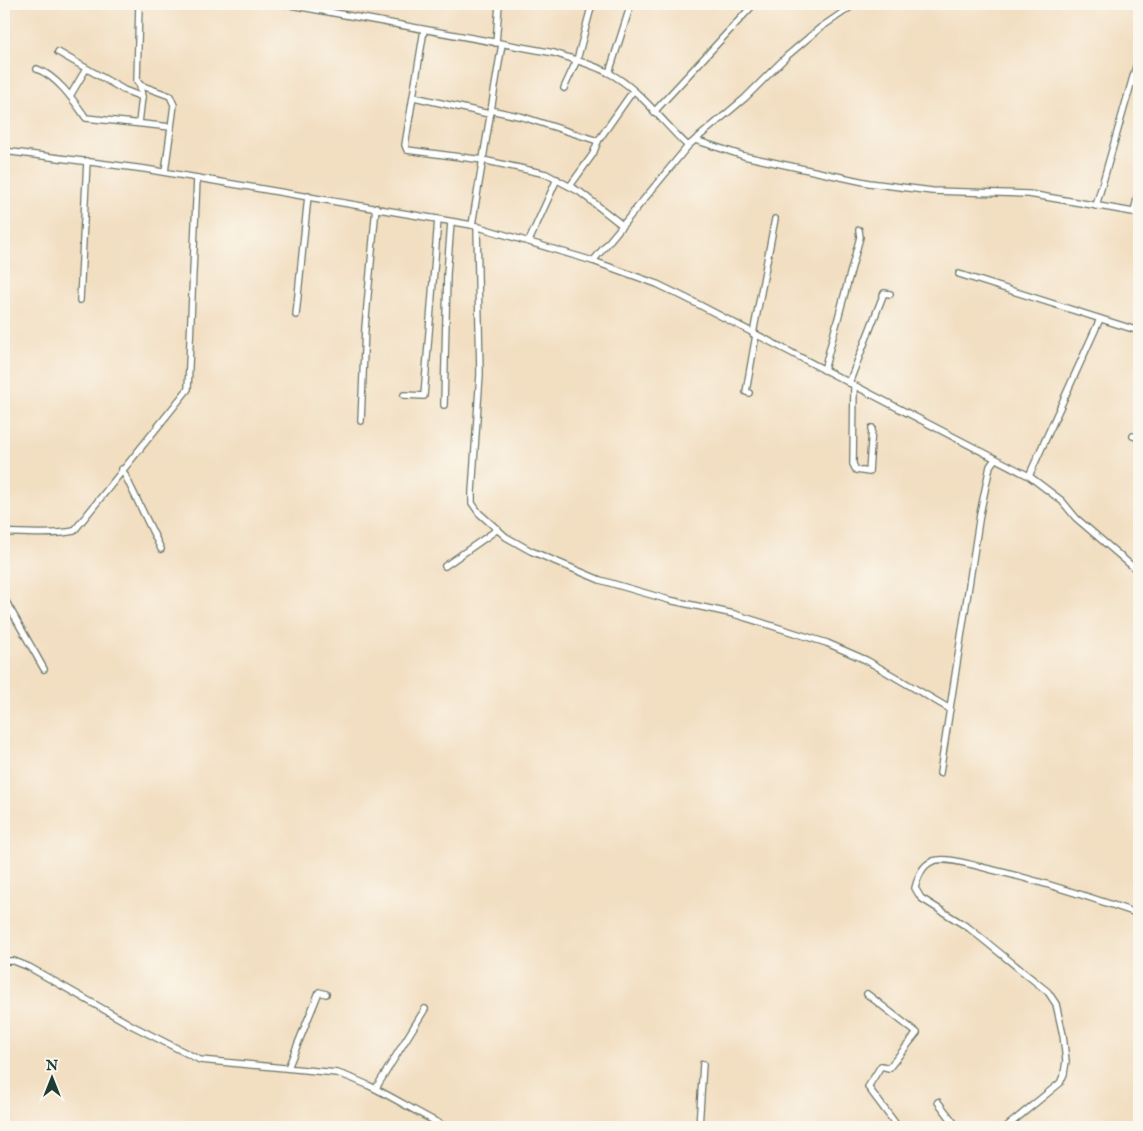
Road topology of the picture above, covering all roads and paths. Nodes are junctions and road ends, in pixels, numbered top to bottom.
1 (139, 4) edge
2 (285, 4) edge
3 (499, 4) edge
4 (592, 4) edge
5 (631, 4) edge
6 (754, 4) edge
7 (855, 4) edge
8 (424, 30) junction
9 (499, 43) junction
10 (58, 52) dead end
11 (1139, 56) edge
12 (577, 60) junction
13 (38, 69) dead end
14 (86, 70) junction
15 (609, 73) junction
16 (140, 85) junction
17 (564, 88) dead end
18 (633, 91) junction
19 (70, 96) junction
20 (142, 97) junction
21 (414, 97) junction
22 (490, 112) junction
23 (654, 112) junction
24 (139, 124) junction
25 (172, 127) junction
26 (695, 140) junction
27 (598, 141) junction
28 (688, 146) junction
29 (4, 151) edge
30 (483, 160) junction
31 (87, 161) junction
32 (166, 172) junction
33 (198, 178) junction
34 (557, 179) junction
35 (570, 186) junction
36 (1139, 189) edge
37 (308, 196) junction
38 (1096, 206) junction
39 (376, 207) junction
40 (1136, 213) edge
41 (438, 219) junction
42 (775, 219) dead end
43 (451, 222) junction
44 (474, 225) junction
45 (622, 225) junction
46 (859, 230) dead end
47 (530, 241) junction
48 (593, 261) junction
49 (959, 274) dead end
50 (890, 294) dead end
51 (80, 300) dead end
52 (296, 315) dead end
53 (1100, 320) junction
54 (1139, 331) edge
55 (755, 334) junction
56 (824, 370) junction
57 (852, 385) junction
58 (749, 392) dead end
59 (404, 394) dead end
60 (444, 405) dead end
61 (361, 421) dead end
62 (872, 428) dead end
63 (995, 459) junction
64 (122, 470) junction
65 (1029, 476) junction
66 (498, 530) junction
67 (4, 533) edge
68 (161, 549) dead end
69 (445, 566) dead end
70 (1139, 572) edge
71 (4, 598) edge
72 (44, 669) dead end
73 (950, 710) junction
74 (940, 773) dead end
75 (1139, 914) edge
76 (4, 960) edge
77 (326, 994) dead end
78 (867, 994) dead end
79 (425, 1009) dead end
80 (703, 1064) dead end
81 (288, 1068) junction
82 (376, 1088) junction
83 (938, 1102) dead end
84 (446, 1127) edge
85 (700, 1127) edge
86 (894, 1127) edge
87 (957, 1127) edge
88 (1006, 1127) edge

1 - 16 street
2 - 8 street
3 - 9 street
4 - 12 street
5 - 15 street
6 - 23 street
7 - 26 street
8 - 9 street
8 - 21 street
9 - 12 street
9 - 22 street
10 - 14 street
11 - 38 street
12 - 15 street
12 - 17 street
13 - 19 street
14 - 19 street
14 - 20 street
15 - 18 street
16 - 20 street
16 - 25 street
18 - 23 street
18 - 27 street
19 - 24 street
20 - 24 street
21 - 22 street
21 - 30 street
22 - 27 street
22 - 30 street
23 - 28 street
24 - 25 street
25 - 32 street
26 - 28 street
26 - 38 street
27 - 35 street
28 - 45 street
29 - 31 street
30 - 34 street
30 - 44 street
31 - 32 street
31 - 51 street
32 - 33 street
33 - 37 street
33 - 64 street
34 - 35 street
34 - 47 street
35 - 45 street
36 - 40 street
37 - 39 street
37 - 52 street
38 - 40 street
39 - 41 street
39 - 61 street
41 - 43 street
41 - 59 street
42 - 55 street
43 - 44 street
43 - 60 street
44 - 47 street
44 - 66 street
45 - 48 street
46 - 56 street
47 - 48 street
48 - 55 street
49 - 53 street
50 - 57 street
53 - 54 street
53 - 65 street
55 - 56 street
55 - 58 street
56 - 57 street
57 - 62 street
57 - 63 street
63 - 65 street
63 - 73 street
64 - 67 street
64 - 68 street
65 - 70 street
66 - 69 street
66 - 73 street
71 - 72 street
73 - 74 street
75 - 88 street
76 - 81 street
77 - 81 street
78 - 86 street
79 - 82 street
80 - 85 street
81 - 82 street
82 - 84 street
83 - 87 street

